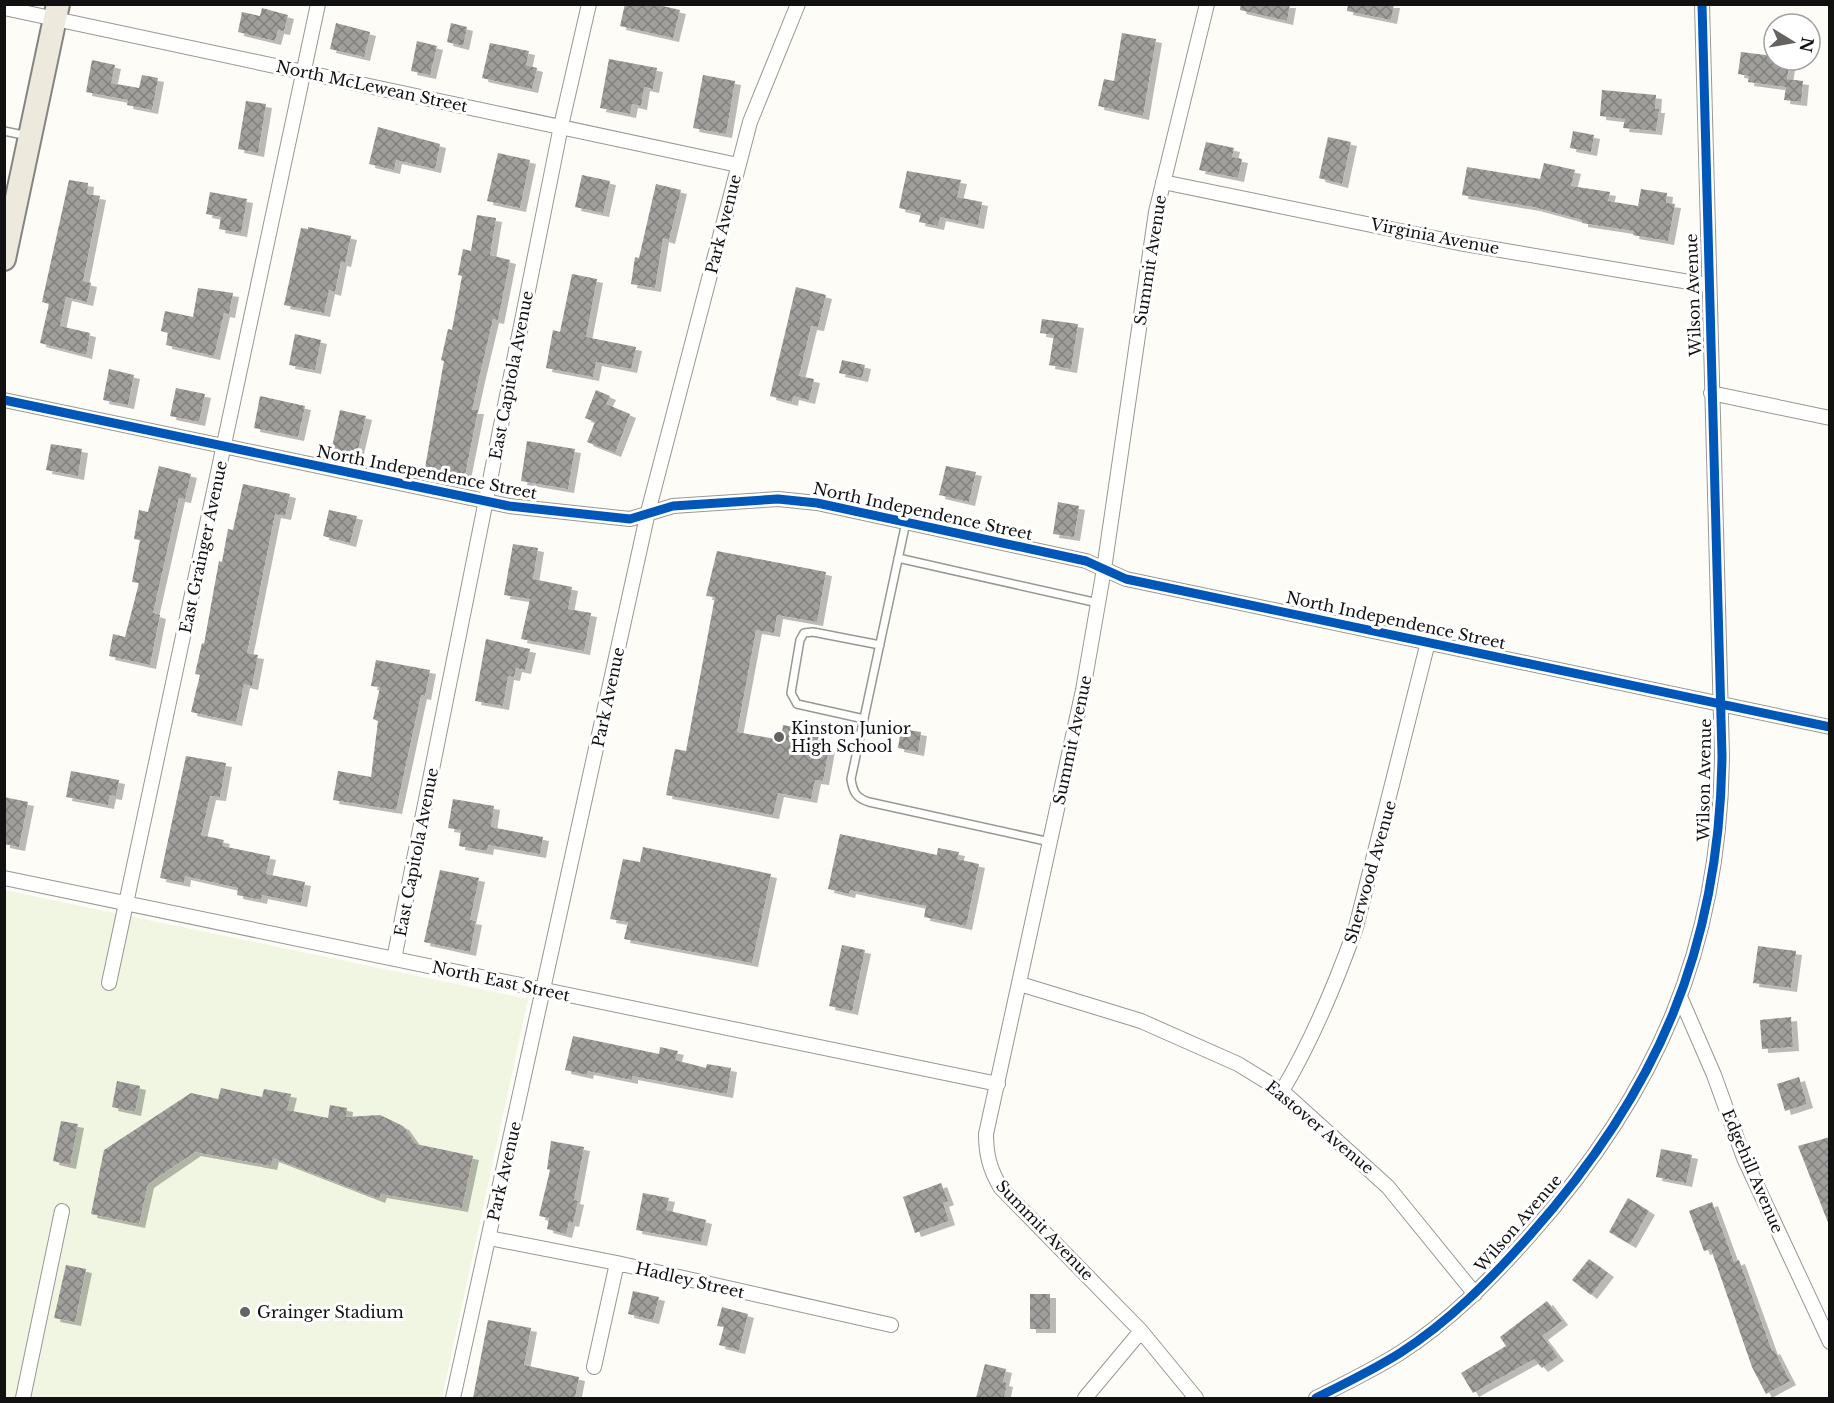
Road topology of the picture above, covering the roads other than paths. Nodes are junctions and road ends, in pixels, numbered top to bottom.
1 (318, 4) edge
2 (589, 4) edge
3 (798, 4) edge
4 (1207, 4) edge
5 (1702, 4) edge
6 (4, 8) edge
7 (57, 12) edge
8 (304, 71) junction
9 (561, 126) junction
10 (4, 131) edge
11 (30, 137) junction
12 (738, 165) junction
13 (1163, 182) junction
14 (4, 259) edge
15 (1707, 285) junction
16 (1711, 393) junction
17 (4, 400) edge
18 (1830, 418) edge
19 (225, 447) junction
20 (486, 502) junction
21 (648, 512) junction
22 (906, 522) junction
23 (898, 558) junction
24 (1104, 569) junction
25 (1098, 603) junction
26 (1428, 642) junction
27 (880, 645) junction
28 (1720, 704) junction
29 (864, 719) junction
30 (1830, 727) edge
31 (1050, 842) junction
32 (4, 878) edge
33 (126, 903) junction
34 (394, 958) junction
35 (109, 983) dead end
36 (1020, 984) junction
37 (545, 990) junction
38 (1681, 999) junction
39 (998, 1084) junction
40 (1282, 1091) junction
41 (62, 1211) dead end
42 (489, 1238) junction
43 (617, 1263) junction
44 (1475, 1294) junction
45 (891, 1325) dead end
46 (1141, 1331) junction
47 (1830, 1342) edge
48 (594, 1366) dead end
49 (23, 1398) edge
50 (453, 1398) edge
51 (1085, 1398) edge
52 (1196, 1398) edge
53 (1316, 1398) edge

1 - 8 street, East Grainger Avenue
2 - 9 street, East Capitola Avenue
3 - 12 street, Park Avenue
4 - 13 street, Summit Avenue
5 - 15 street, Wilson Avenue
6 - 7 street, North McLewean Street
7 - 8 street, North McLewean Street
7 - 11 main road
8 - 9 street, North McLewean Street
8 - 19 street, East Grainger Avenue
9 - 12 street, North McLewean Street
9 - 20 street, East Capitola Avenue
10 - 11 lane
11 - 14 main road
12 - 21 street, Park Avenue
13 - 15 street, Virginia Avenue
13 - 24 street, Summit Avenue
15 - 16 street, Wilson Avenue
16 - 18 street
16 - 28 street, Wilson Avenue
17 - 19 street, North Independence Street
19 - 20 street, North Independence Street
19 - 33 street, East Grainger Avenue
20 - 21 street, North Independence Street
20 - 34 street, East Capitola Avenue
21 - 22 street, North Independence Street
21 - 37 street, Park Avenue
22 - 23 lane
22 - 24 street, North Independence Street
23 - 25 lane
23 - 27 lane
24 - 25 street, Summit Avenue
24 - 26 street, North Independence Street
25 - 31 street, Summit Avenue
26 - 28 street, North Independence Street
26 - 40 street, Sherwood Avenue
27 - 29 lane
27 - 29 lane
28 - 30 street, North Independence Street
28 - 38 street, Wilson Avenue
29 - 31 lane
31 - 36 street, Summit Avenue
32 - 33 street, North East Street
33 - 34 street, North East Street
33 - 35 street, East Grainger Avenue
34 - 37 street, North East Street
36 - 39 street, Summit Avenue
36 - 40 street, Eastover Avenue
37 - 39 street, North East Street
37 - 42 street, Park Avenue
38 - 44 street, Wilson Avenue
38 - 47 street, Edgehill Avenue
39 - 46 street, Summit Avenue
40 - 44 street, Eastover Avenue
41 - 49 street
42 - 43 street, Hadley Street
42 - 50 street, Park Avenue
43 - 45 street, Hadley Street
43 - 48 street
44 - 53 street, Wilson Avenue
46 - 51 street
46 - 52 street, Summit Avenue

